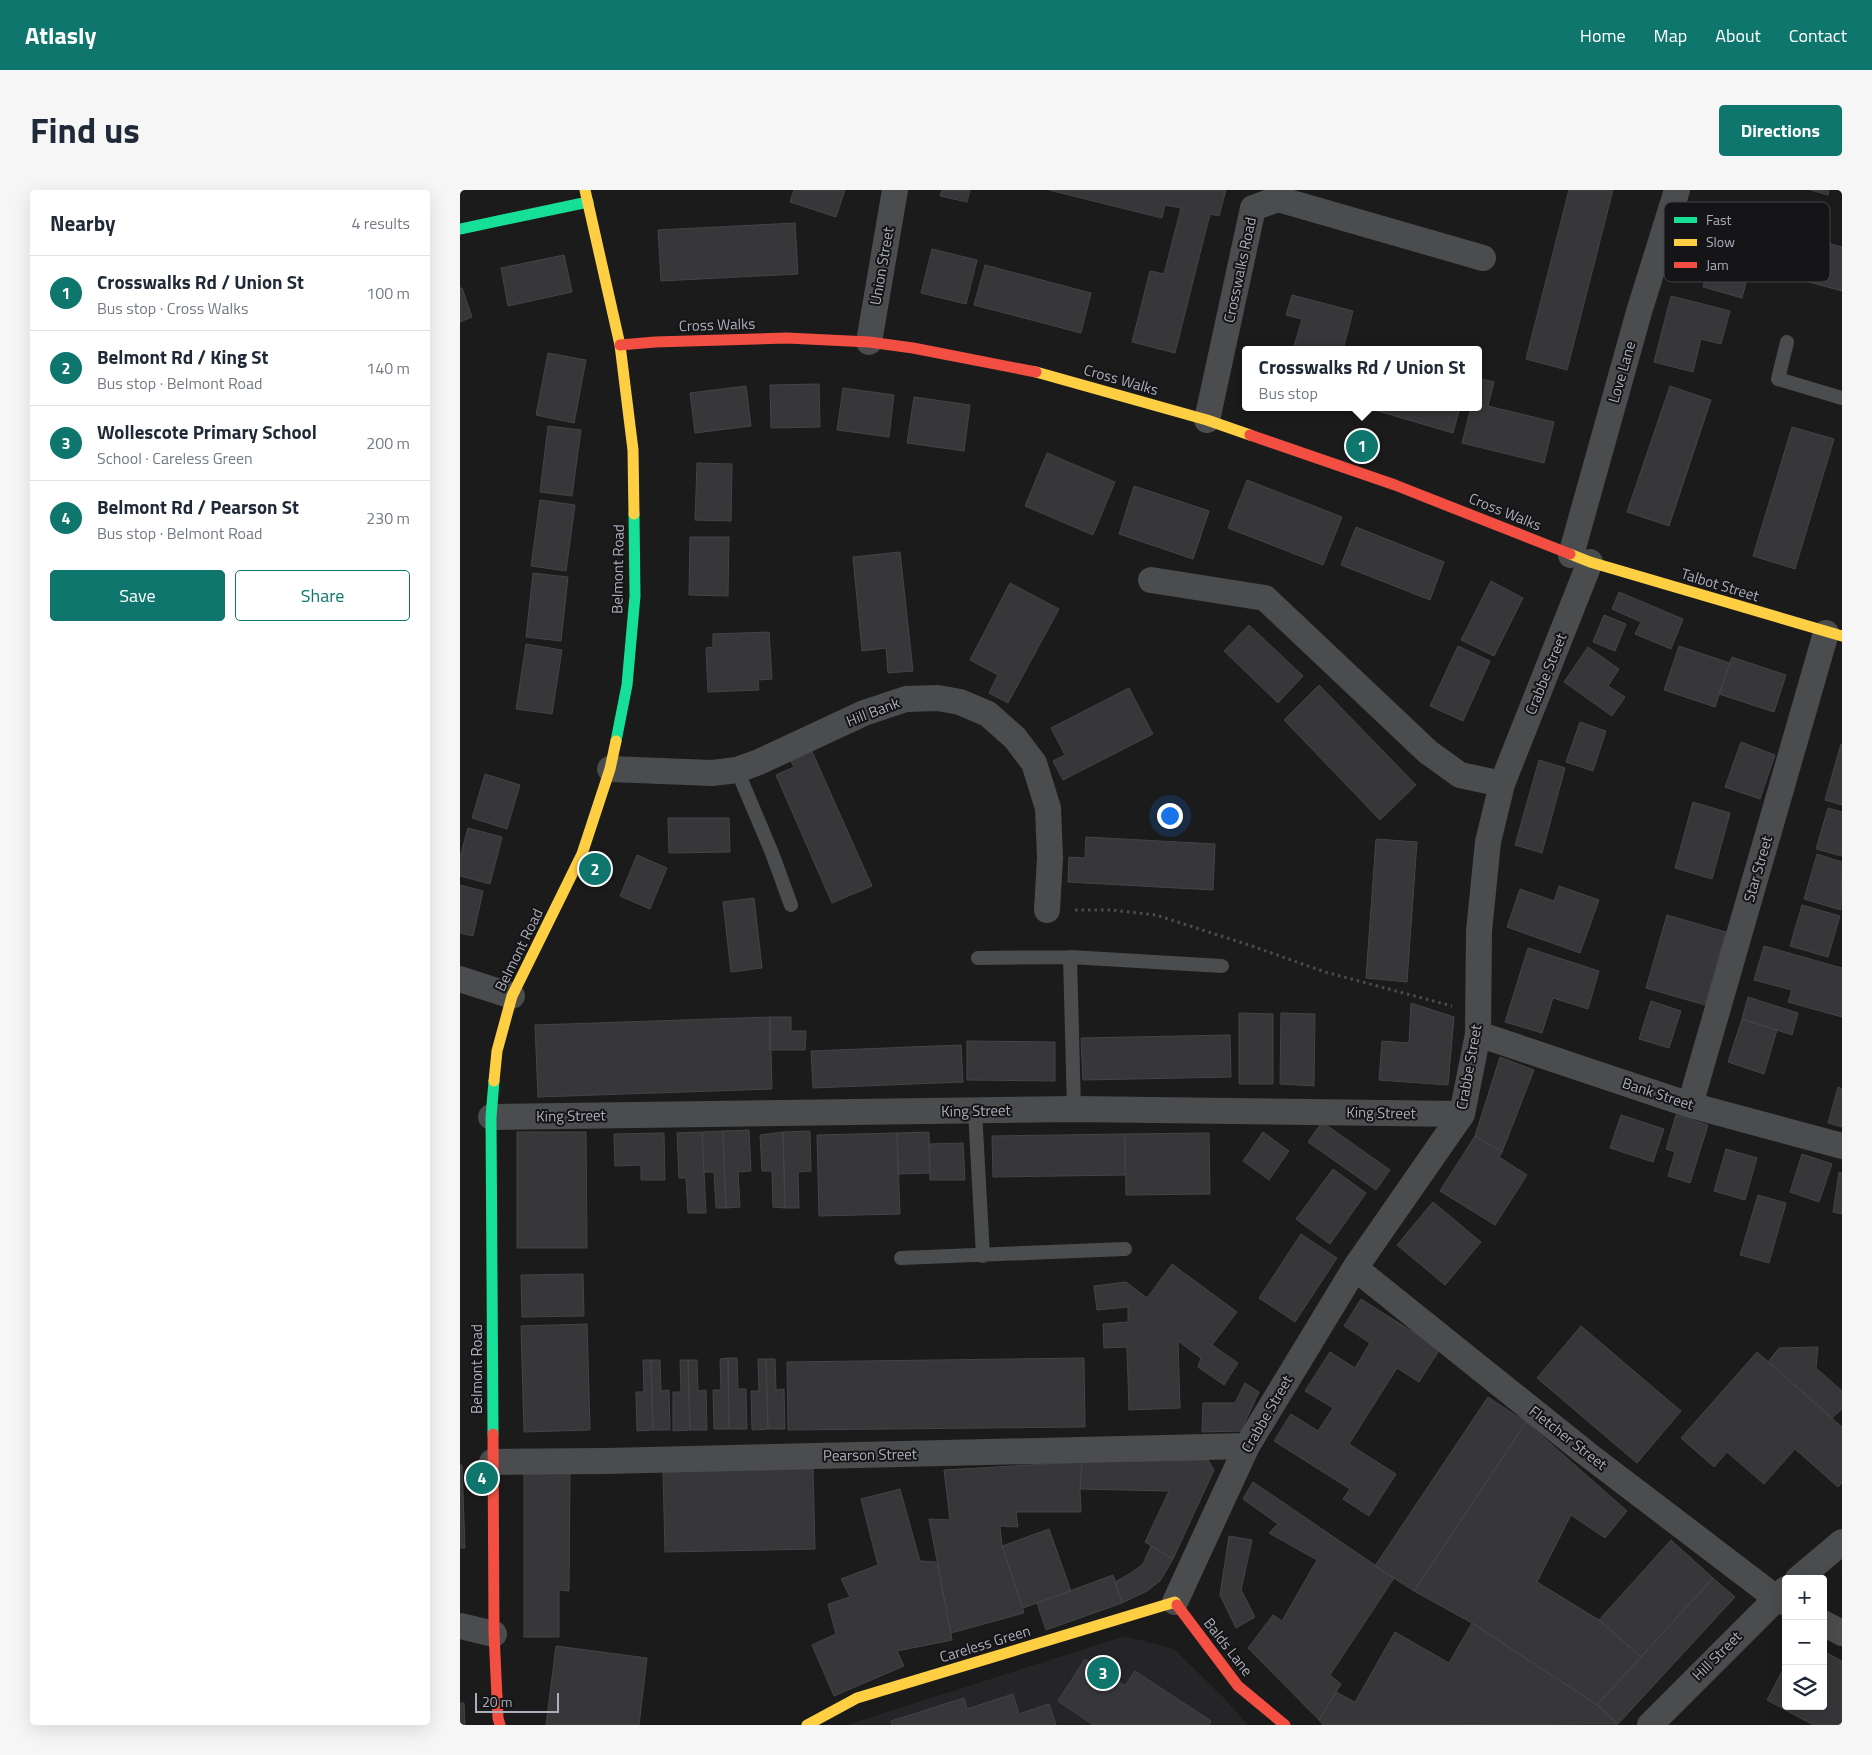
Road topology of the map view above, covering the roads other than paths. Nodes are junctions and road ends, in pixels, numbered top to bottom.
1 (585, 190) edge
2 (895, 190) edge
3 (1677, 190) edge
4 (588, 202) junction
5 (1673, 202) edge
6 (460, 229) edge
7 (1664, 232) edge
8 (1483, 258) dead end
9 (870, 342) junction
10 (1787, 342) dead end
11 (620, 345) junction
12 (1842, 398) edge
13 (1207, 420) junction
14 (1580, 559) junction
15 (1151, 580) dead end
16 (1834, 634) edge
17 (610, 769) junction
18 (737, 770) junction
19 (1502, 784) junction
20 (790, 905) dead end
21 (1047, 910) road end
22 (978, 958) dead end
23 (1070, 958) junction
24 (1222, 966) dead end
25 (460, 979) edge
26 (512, 996) junction
27 (1478, 1027) junction
28 (1690, 1105) junction
29 (1074, 1109) junction
30 (975, 1111) junction
31 (1462, 1114) junction
32 (491, 1118) junction
33 (1842, 1146) edge
34 (1125, 1249) dead end
35 (983, 1256) junction
36 (900, 1258) dead end
37 (1355, 1268) junction
38 (1247, 1446) junction
39 (492, 1462) junction
40 (1842, 1542) edge
41 (1803, 1575) edge
42 (1782, 1597) edge
43 (1175, 1602) junction
44 (460, 1626) edge
45 (1827, 1626) edge
46 (494, 1634) junction
47 (1842, 1634) edge
48 (498, 1723) edge
49 (807, 1725) edge
50 (1285, 1725) edge
51 (1650, 1725) edge

1 - 4 street, Belmont Road
2 - 9 street, Union Street
3 - 5 street, Love Lane
4 - 6 street
4 - 11 street, Belmont Road
7 - 14 street, Love Lane
8 - 13 street, Crosswalks Road
9 - 11 street, Cross Walks
9 - 13 street, Cross Walks
10 - 12 lane
11 - 17 street, Belmont Road
13 - 14 street, Cross Walks
14 - 16 street, Talbot Street
14 - 19 street, Crabbe Street
15 - 19 street
16 - 28 street, Star Street
17 - 18 street, Hill Bank
17 - 26 street, Belmont Road
18 - 20 lane
18 - 21 street, Hill Bank
19 - 27 street, Crabbe Street
22 - 23 lane
23 - 24 lane
23 - 29 lane
25 - 26 street
26 - 32 street, Belmont Road
27 - 28 street, Bank Street
27 - 31 street, Crabbe Street
28 - 33 street, Bank Street
29 - 30 street, King Street
29 - 31 street, King Street
30 - 32 street, King Street
30 - 35 lane
31 - 37 street, Crabbe Street
32 - 39 street, Belmont Road
34 - 35 lane
35 - 36 lane
37 - 38 street, Crabbe Street
37 - 42 street, Fletcher Street
38 - 39 street, Pearson Street
38 - 43 street, Crabbe Street
39 - 46 street, Belmont Road
40 - 41 street
42 - 51 street, Hill Street
43 - 49 street, Careless Green
43 - 50 street, Balds Lane
44 - 46 street
45 - 47 street
46 - 48 street, Belmont Road

